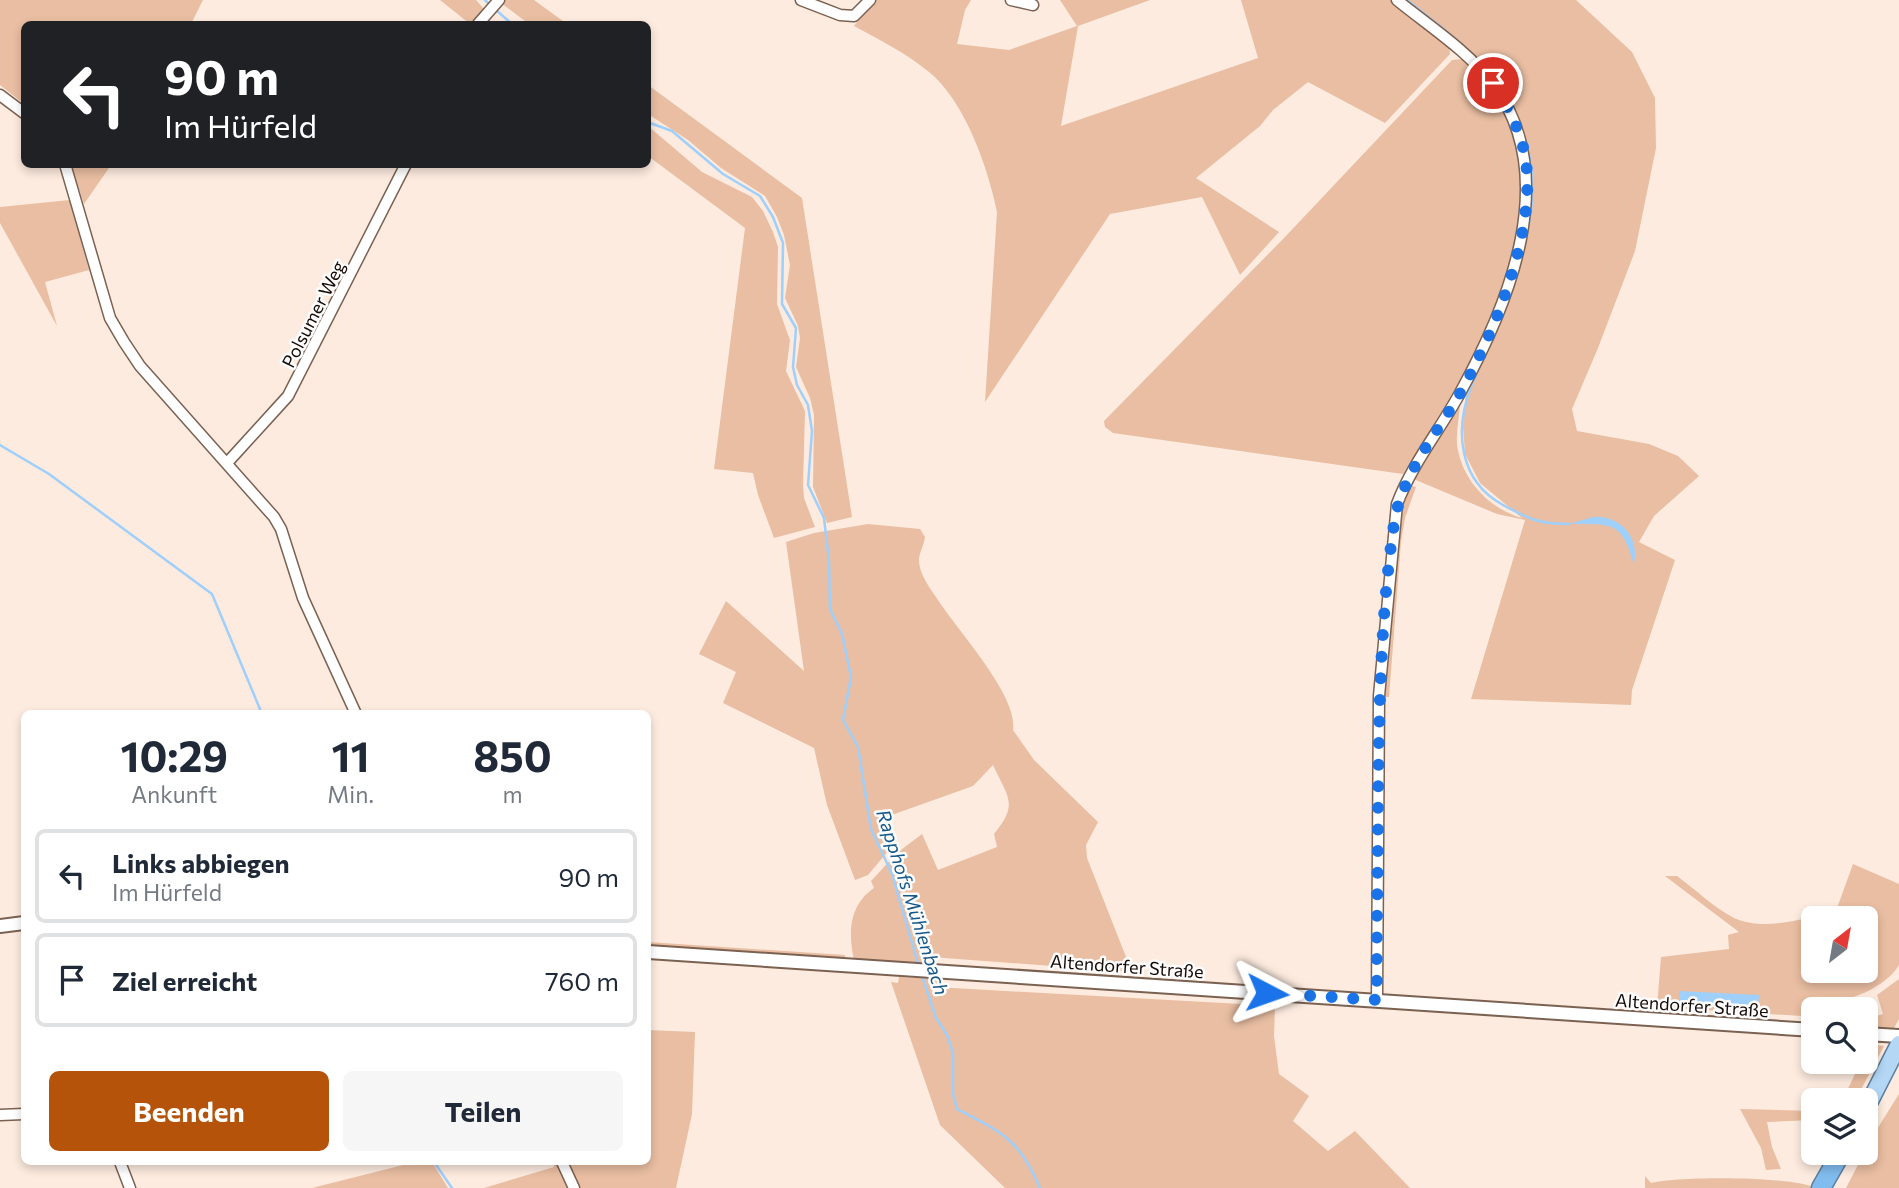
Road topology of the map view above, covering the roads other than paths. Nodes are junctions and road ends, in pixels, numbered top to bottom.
1 (499, 0) edge
2 (801, 0) edge
3 (870, 0) edge
4 (1012, 0) edge
5 (1397, 0) edge
6 (1033, 5) dead end
7 (481, 21) edge
8 (0, 95) edge
9 (21, 111) edge
10 (66, 168) edge
11 (403, 168) edge
12 (227, 463) junction
13 (354, 710) edge
14 (21, 923) edge
15 (0, 926) edge
16 (651, 951) edge
17 (1377, 1000) junction
18 (1801, 1029) edge
19 (1878, 1035) edge
20 (1899, 1036) edge
21 (1899, 1044) edge
22 (1876, 1088) edge
23 (21, 1114) edge
24 (0, 1115) edge
25 (121, 1165) edge
26 (563, 1165) edge
27 (1835, 1165) edge
28 (1837, 1165) edge
29 (130, 1188) edge
30 (574, 1188) edge
31 (1821, 1188) edge
32 (1827, 1188) edge

1 - 7 street
2 - 3 street
4 - 6 street
5 - 17 street
8 - 9 street
10 - 12 street
11 - 12 street, Polsumer Weg
12 - 13 street
14 - 15 street
16 - 17 street, Altendorfer Straße
17 - 18 street, Altendorfer Straße
19 - 20 street
21 - 22 main road
23 - 24 street
25 - 29 street
26 - 30 street
27 - 31 highway
28 - 32 highway

